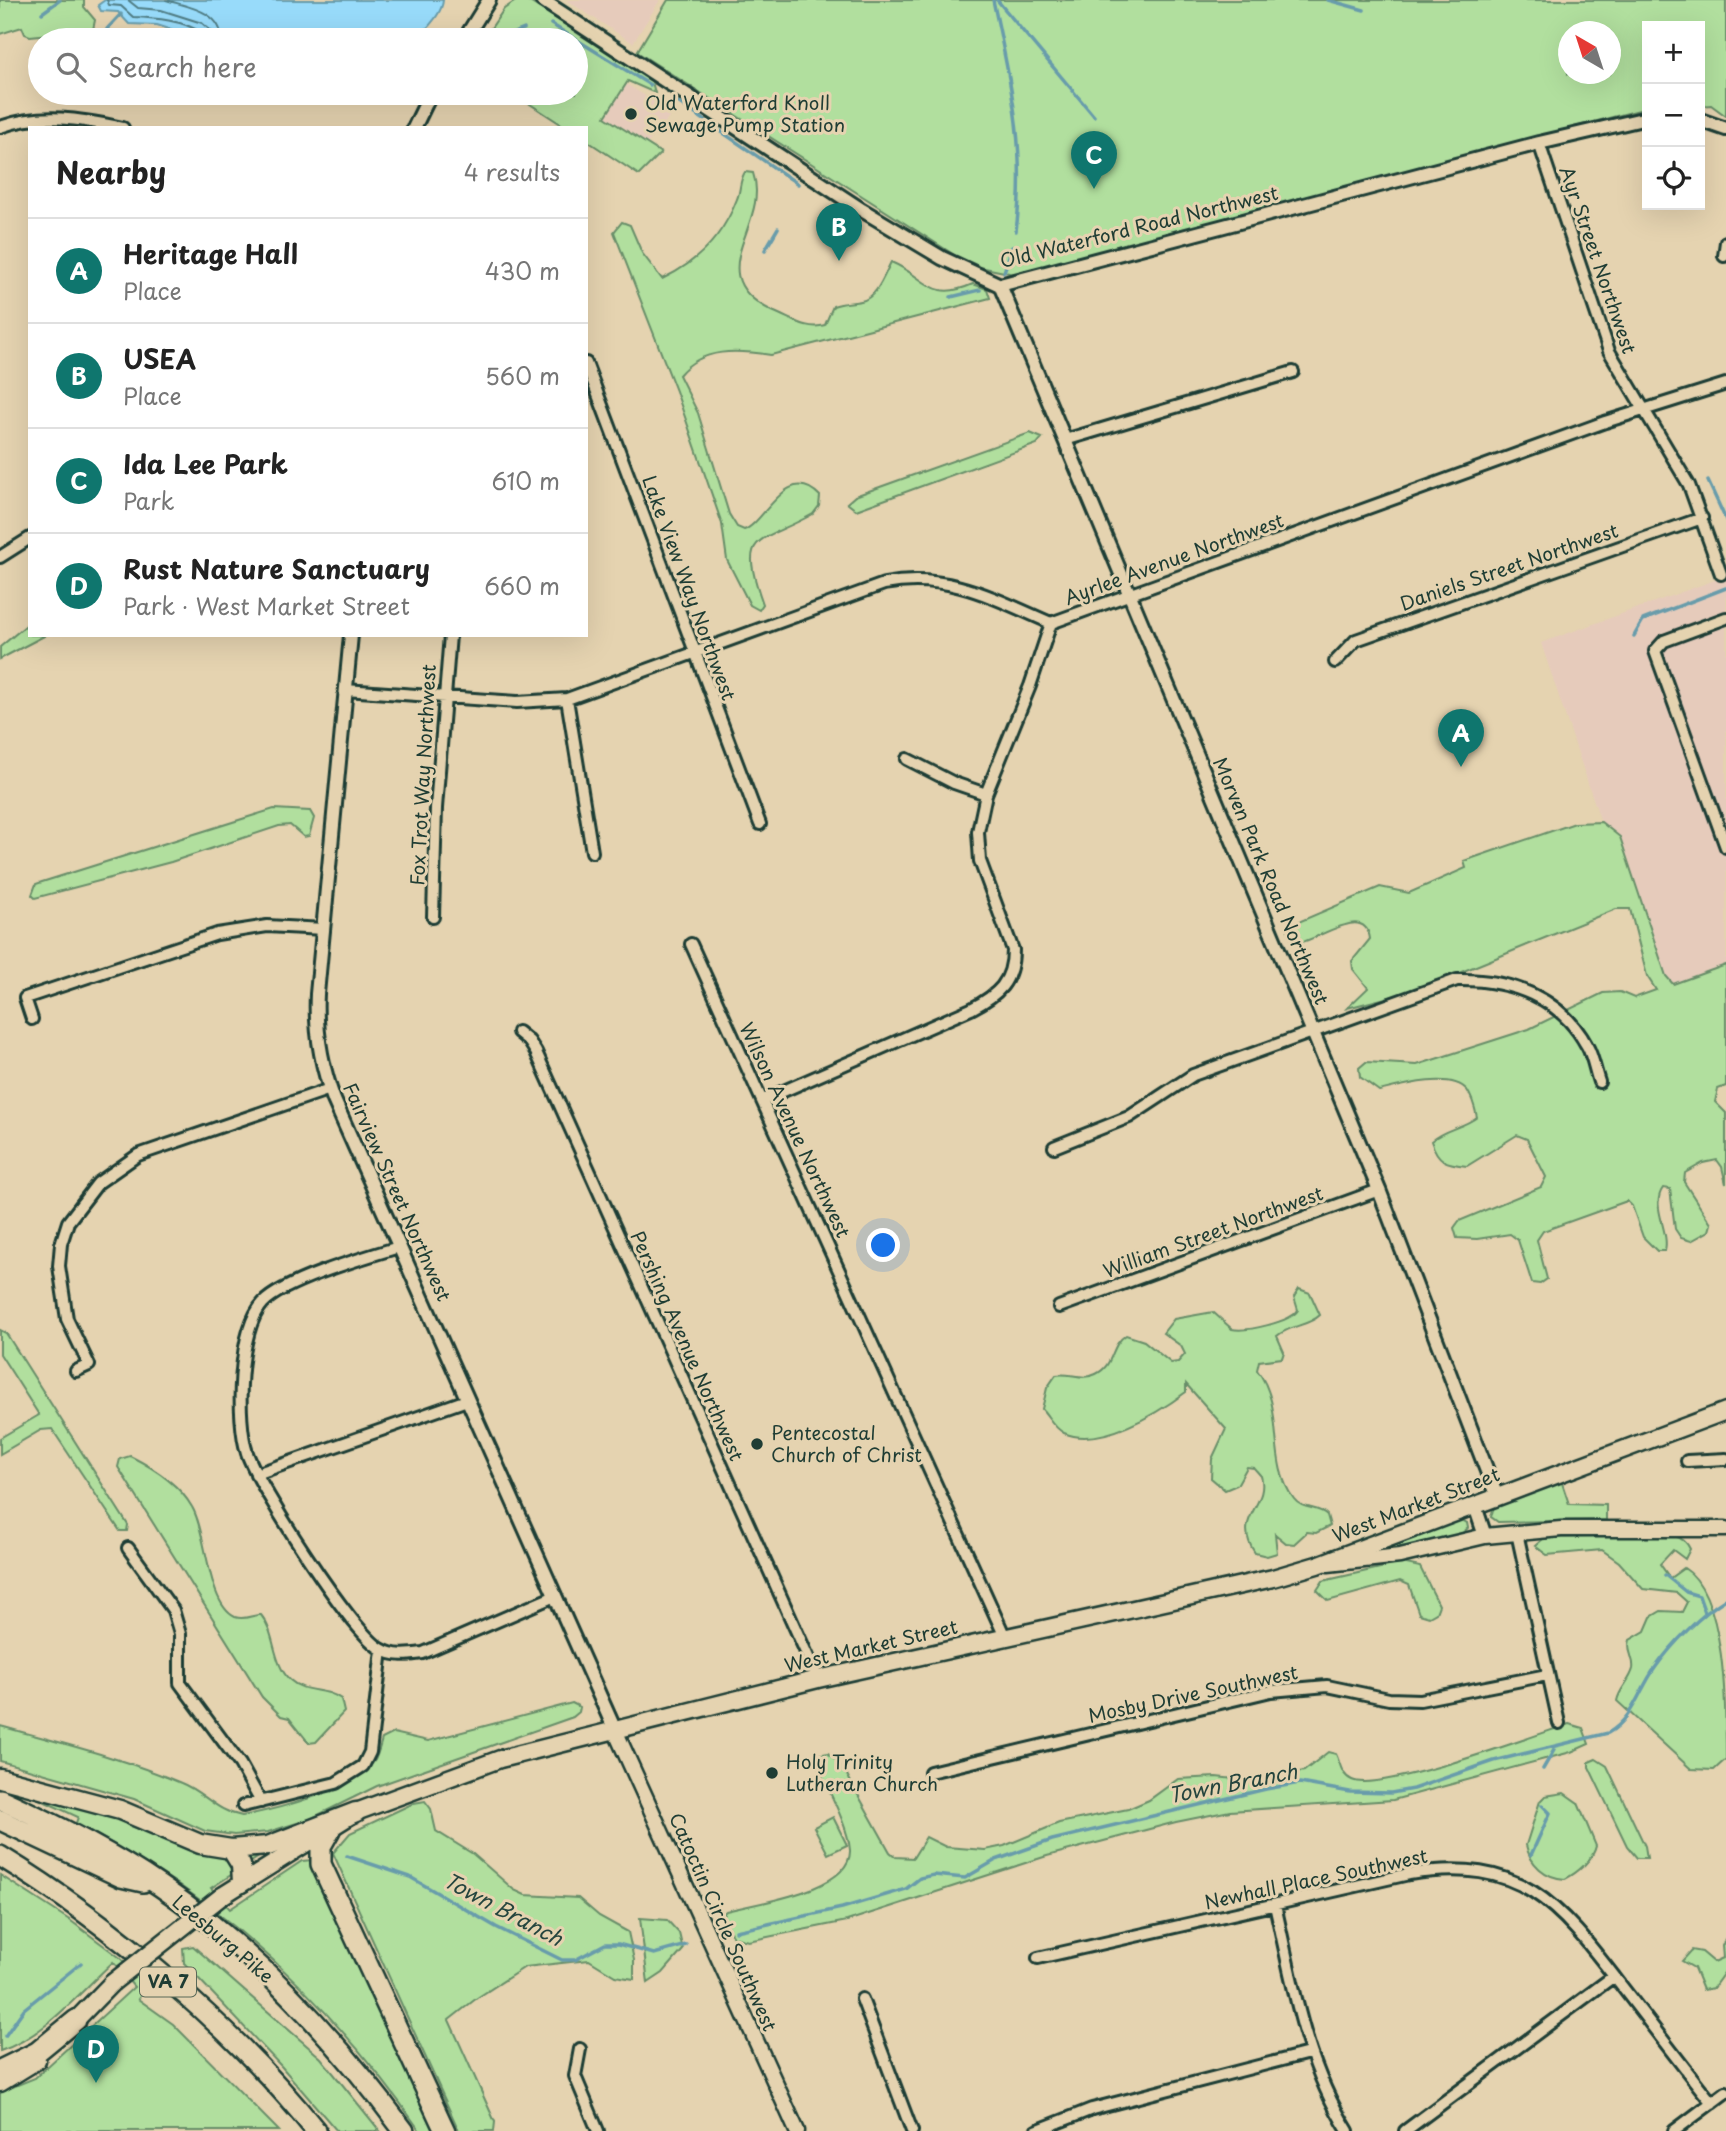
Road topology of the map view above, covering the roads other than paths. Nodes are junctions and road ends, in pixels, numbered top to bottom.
1 (489, 0) edge
2 (542, 0) edge
3 (472, 28) edge
4 (585, 28) edge
5 (588, 30) edge
6 (425, 105) edge
7 (1642, 119) edge
8 (1705, 122) edge
9 (114, 126) edge
10 (415, 126) edge
11 (0, 127) edge
12 (1726, 129) edge
13 (1539, 143) junction
14 (1726, 242) edge
15 (1724, 256) dead end
16 (1000, 285) junction
17 (588, 368) edge
18 (1293, 372) dead end
19 (1726, 384) edge
20 (1643, 411) junction
21 (1065, 440) junction
22 (1702, 518) junction
23 (28, 539) edge
24 (0, 557) edge
25 (1721, 574) dead end
26 (1127, 594) junction
27 (1726, 618) edge
28 (1051, 623) junction
29 (351, 637) edge
30 (450, 637) edge
31 (694, 654) junction
32 (1335, 662) dead end
33 (345, 690) junction
34 (444, 697) junction
35 (567, 699) junction
36 (907, 759) dead end
37 (986, 794) junction
38 (760, 824) dead end
39 (1726, 847) edge
40 (592, 852) dead end
41 (433, 917) dead end
42 (324, 929) junction
43 (691, 944) dead end
44 (32, 1019) dead end
45 (518, 1032) dead end
46 (1314, 1032) junction
47 (1599, 1082) dead end
48 (330, 1089) junction
49 (763, 1100) junction
50 (1054, 1147) dead end
51 (1378, 1190) junction
52 (399, 1247) junction
53 (1059, 1307) dead end
54 (76, 1371) dead end
55 (467, 1400) junction
56 (1726, 1411) edge
57 (1726, 1459) edge
58 (1687, 1461) dead end
59 (256, 1474) junction
60 (1497, 1497) junction
61 (1475, 1506) junction
62 (1726, 1529) edge
63 (1517, 1533) junction
64 (1485, 1536) junction
65 (128, 1548) dead end
66 (1317, 1565) junction
67 (555, 1596) junction
68 (1005, 1637) junction
69 (382, 1650) junction
70 (1548, 1675) junction
71 (818, 1679) junction
72 (1559, 1723) dead end
73 (614, 1728) junction
74 (930, 1772) dead end
75 (0, 1778) edge
76 (0, 1799) edge
77 (261, 1802) junction
78 (243, 1806) dead end
79 (356, 1812) junction
80 (0, 1820) edge
81 (330, 1830) junction
82 (231, 1849) junction
83 (0, 1856) edge
84 (0, 1869) edge
85 (242, 1882) junction
86 (47, 1886) junction
87 (161, 1886) junction
88 (1275, 1905) junction
89 (1038, 1958) dead end
90 (1614, 1976) junction
91 (862, 1999) dead end
92 (76, 2020) junction
93 (580, 2049) dead end
94 (1309, 2053) junction
95 (0, 2070) edge
96 (0, 2082) edge
97 (1726, 2092) edge
98 (1712, 2104) junction
99 (316, 2131) edge
100 (404, 2131) edge
101 (445, 2131) edge
102 (598, 2131) edge
103 (797, 2131) edge
104 (912, 2131) edge
105 (1036, 2131) edge
106 (1348, 2131) edge
107 (1405, 2131) edge
108 (1674, 2131) edge

1 - 3 street
2 - 4 street, Old Waterford Road Northwest
5 - 16 street, Old Waterford Road Northwest
6 - 10 street
7 - 13 street, Old Waterford Road Northwest
8 - 12 street
9 - 11 street
13 - 16 street, Old Waterford Road Northwest
13 - 20 street, Ayr Street Northwest
14 - 15 street
16 - 21 street, Morven Park Road Northwest
17 - 31 street, Lake View Way Northwest
18 - 21 street
19 - 20 street, Ayrlee Avenue Northwest
20 - 22 street, Ayr Street Northwest
20 - 26 street, Ayrlee Avenue Northwest
21 - 26 street, Morven Park Road Northwest
22 - 25 street, Ayr Street Northwest
22 - 32 street, Daniels Street Northwest
23 - 24 street
26 - 28 street, Ayrlee Avenue Northwest
26 - 46 street, Morven Park Road Northwest
27 - 39 street
28 - 31 street, Ayrlee Avenue Northwest
28 - 37 street
29 - 33 street, Fairview Street Northwest
30 - 34 street, Fox Trot Way Northwest
31 - 35 street, Ayrlee Avenue Northwest
31 - 38 street, Lake View Way Northwest
33 - 34 street, Ayrlee Avenue Northwest
33 - 42 street, Fairview Street Northwest
34 - 35 street, Ayrlee Avenue Northwest
34 - 41 street, Fox Trot Way Northwest
35 - 40 street
36 - 37 street
37 - 49 street
42 - 44 street
42 - 48 street, Fairview Street Northwest
43 - 49 street, Wilson Avenue Northwest
45 - 71 street, Pershing Avenue Northwest
46 - 47 street
46 - 50 street
46 - 51 street, Morven Park Road Northwest
48 - 52 street, Fairview Street Northwest
48 - 54 street
49 - 68 street, Wilson Avenue Northwest
51 - 53 street, William Street Northwest
51 - 60 street, Morven Park Road Northwest
52 - 55 street, Fairview Street Northwest
52 - 59 street
55 - 59 street
55 - 67 street, Fairview Street Northwest
56 - 60 main road, West Market Street
57 - 58 street
59 - 69 street
60 - 61 main road, West Market Street
61 - 64 street
61 - 66 main road, West Market Street
62 - 63 main road
63 - 64 main road
63 - 70 street
64 - 66 main road
65 - 77 street
66 - 68 main road, West Market Street
67 - 69 street
67 - 73 street, Fairview Street Northwest
68 - 71 main road, West Market Street
69 - 77 street
70 - 72 street
70 - 74 street, Mosby Drive Southwest
71 - 73 main road, West Market Street
73 - 79 main road, West Market Street
73 - 103 main road, Catoctin Circle Southwest
75 - 82 highway
76 - 87 highway, Leesburg Pike
77 - 78 street
79 - 81 main road, West Market Street
79 - 82 highway
80 - 87 highway
81 - 85 main road, West Market Street
81 - 101 highway
82 - 85 highway
83 - 86 highway, VA 7
84 - 86 highway
85 - 92 main road, West Market Street, bridge
86 - 99 highway, VA 7
87 - 100 highway, Leesburg Pike
88 - 89 street, Newhall Place Southwest
88 - 90 street, Newhall Place Southwest
88 - 94 street
90 - 98 street, Newhall Place Southwest
90 - 107 street
91 - 104 street
92 - 95 highway
92 - 96 highway
93 - 102 street
94 - 105 street
94 - 106 street
97 - 98 street
98 - 108 street

